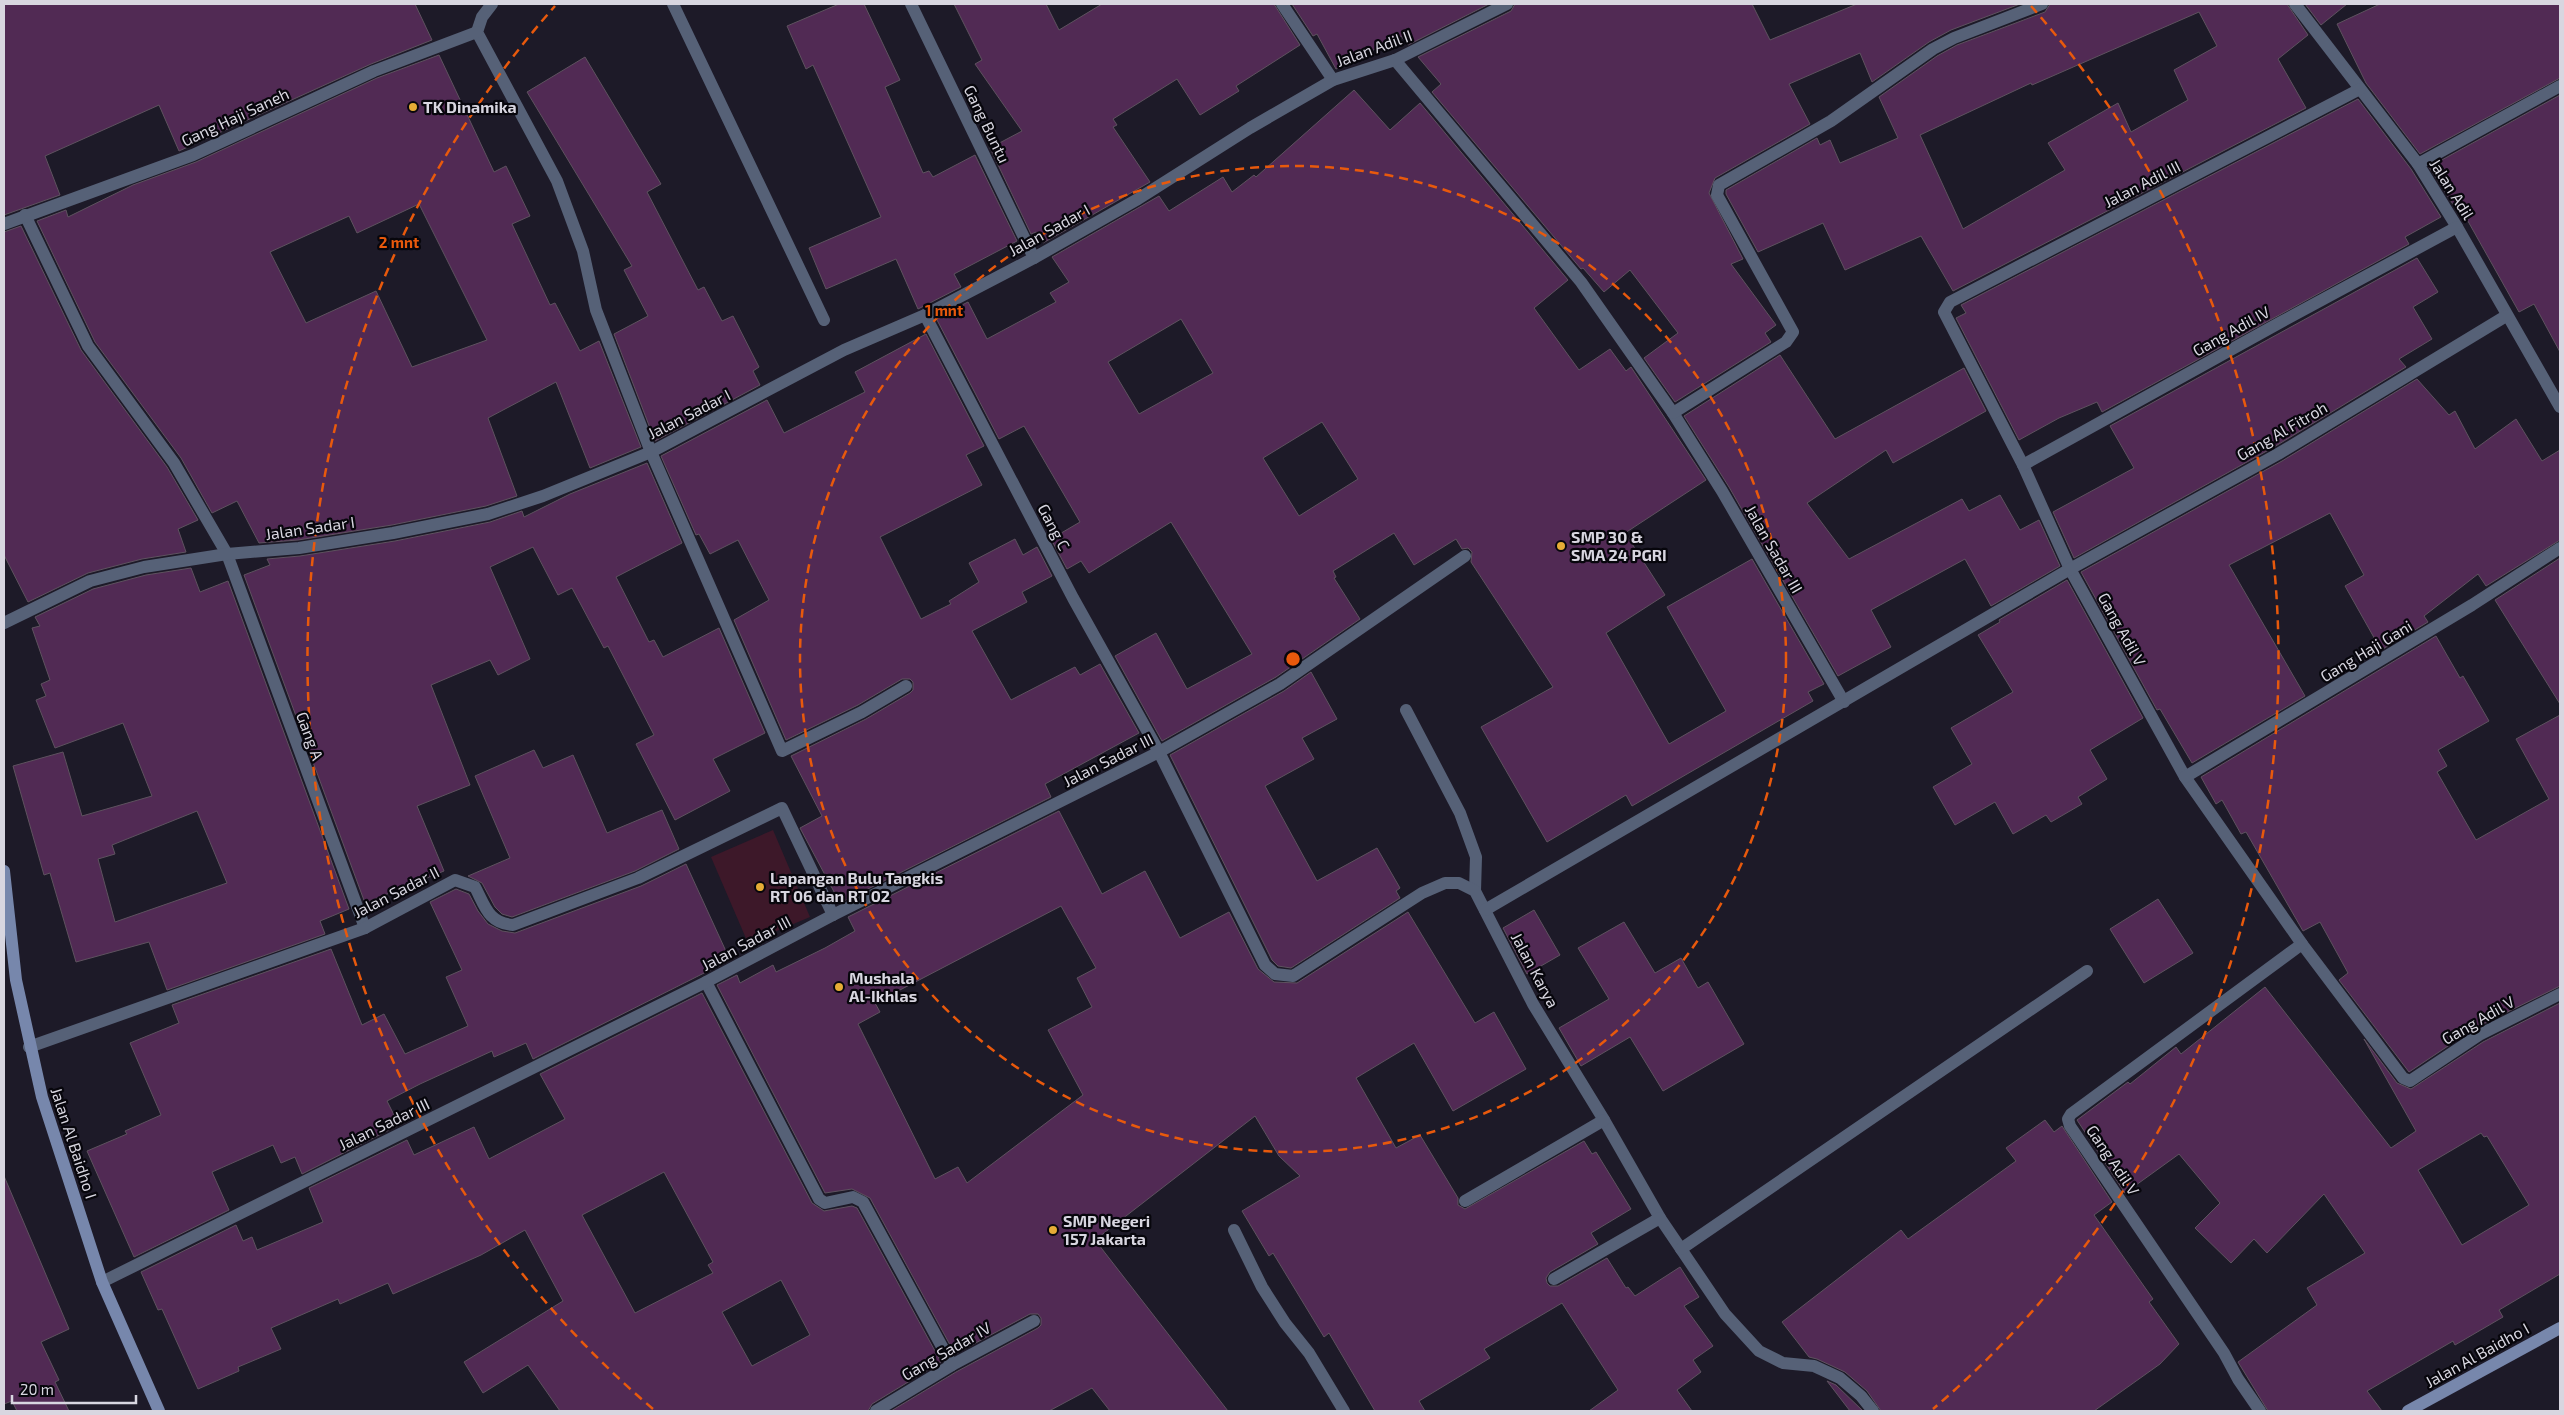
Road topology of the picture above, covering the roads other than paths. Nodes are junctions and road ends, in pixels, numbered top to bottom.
1 (492, 4) edge
2 (673, 4) edge
3 (912, 4) edge
4 (1282, 4) edge
5 (1507, 4) edge
6 (2042, 4) edge
7 (2295, 4) edge
8 (477, 32) junction
9 (1395, 60) junction
10 (1333, 80) junction
11 (2560, 86) edge
12 (2360, 89) junction
13 (2418, 164) junction
14 (25, 215) junction
15 (4, 224) edge
16 (2457, 227) junction
17 (1034, 258) junction
18 (1944, 312) joint
19 (925, 315) junction
20 (2506, 316) junction
21 (824, 320) dead end
22 (2560, 407) edge
23 (1673, 414) junction
24 (651, 452) junction
25 (2022, 466) junction
26 (2560, 548) edge
27 (227, 554) junction
28 (1465, 556) dead end
29 (2070, 568) junction
30 (4, 623) edge
31 (906, 686) dead end
32 (1844, 702) junction
33 (1406, 710) dead end
34 (1159, 752) junction
35 (2185, 777) junction
36 (4, 871) edge
37 (1475, 891) junction
38 (1485, 910) junction
39 (833, 915) junction
40 (365, 928) junction
41 (2302, 944) junction
42 (2087, 971) dead end
43 (706, 982) junction
44 (2560, 994) edge
45 (29, 1047) junction
46 (1604, 1120) junction
47 (1465, 1201) dead end
48 (1660, 1218) junction
49 (1234, 1230) dead end
50 (1681, 1248) junction
51 (1554, 1279) dead end
52 (102, 1282) junction
53 (1034, 1321) dead end
54 (2560, 1328) edge
55 (952, 1365) junction
56 (159, 1411) edge
57 (876, 1411) edge
58 (1344, 1411) edge
59 (1873, 1411) edge
60 (2260, 1411) edge
61 (2408, 1411) edge

1 - 8 street
2 - 21 street
3 - 17 street, Gang Buntu
4 - 10 street, Jalan Adil II
5 - 9 street, Jalan Adil II
6 - 23 street
7 - 12 street, Jalan Adil
8 - 14 street, Gang Haji Saneh
8 - 24 street
9 - 10 street, Jalan Adil II
9 - 23 street, Jalan Sadar III
10 - 17 street, Jalan Sadar I
11 - 13 street
12 - 13 street, Jalan Adil
12 - 18 street, Jalan Adil III
13 - 16 street, Jalan Adil
14 - 15 street, Gang Haji Saneh
14 - 27 street, Gang A
16 - 20 street, Jalan Adil
16 - 25 street, Gang Adil IV
17 - 19 street, Jalan Sadar I
18 - 25 street, Gang Adil V
19 - 24 street, Jalan Sadar I
19 - 34 street, Gang C
20 - 22 street, Jalan Adil
20 - 29 street, Gang Al Fitroh
23 - 32 street, Jalan Sadar III
24 - 27 street, Jalan Sadar I
24 - 31 street
25 - 29 street, Gang Adil V
26 - 35 street, Gang Haji Gani
27 - 30 street, Jalan Sadar I
27 - 40 street, Gang A
28 - 34 street, Jalan Sadar III
29 - 32 street, Gang Al Fitroh
29 - 35 street, Gang Adil V
32 - 38 street, Gang Al Fitroh
33 - 37 street
34 - 37 street
34 - 39 street, Jalan Sadar III
35 - 41 street, Gang Adil V
36 - 45 street, Jalan Al Baidho I
37 - 38 street, Jalan Karya
38 - 46 street, Jalan Karya
39 - 40 street, Jalan Sadar II
39 - 43 street, Jalan Sadar III
40 - 45 street, Jalan Sadar II
41 - 44 street, Gang Adil V
41 - 60 street, Gang Adil V
42 - 50 street
43 - 52 street, Jalan Sadar III
43 - 55 street
45 - 52 street, Jalan Al Baidho I
46 - 47 street
46 - 48 street, Jalan Karya
48 - 50 street, Jalan Karya
48 - 51 street
49 - 58 street
50 - 59 street, Jalan Karya
52 - 56 street, Jalan Al Baidho I
53 - 55 street, Gang Sadar IV
54 - 61 street, Jalan Al Baidho I
55 - 57 street, Gang Sadar IV

